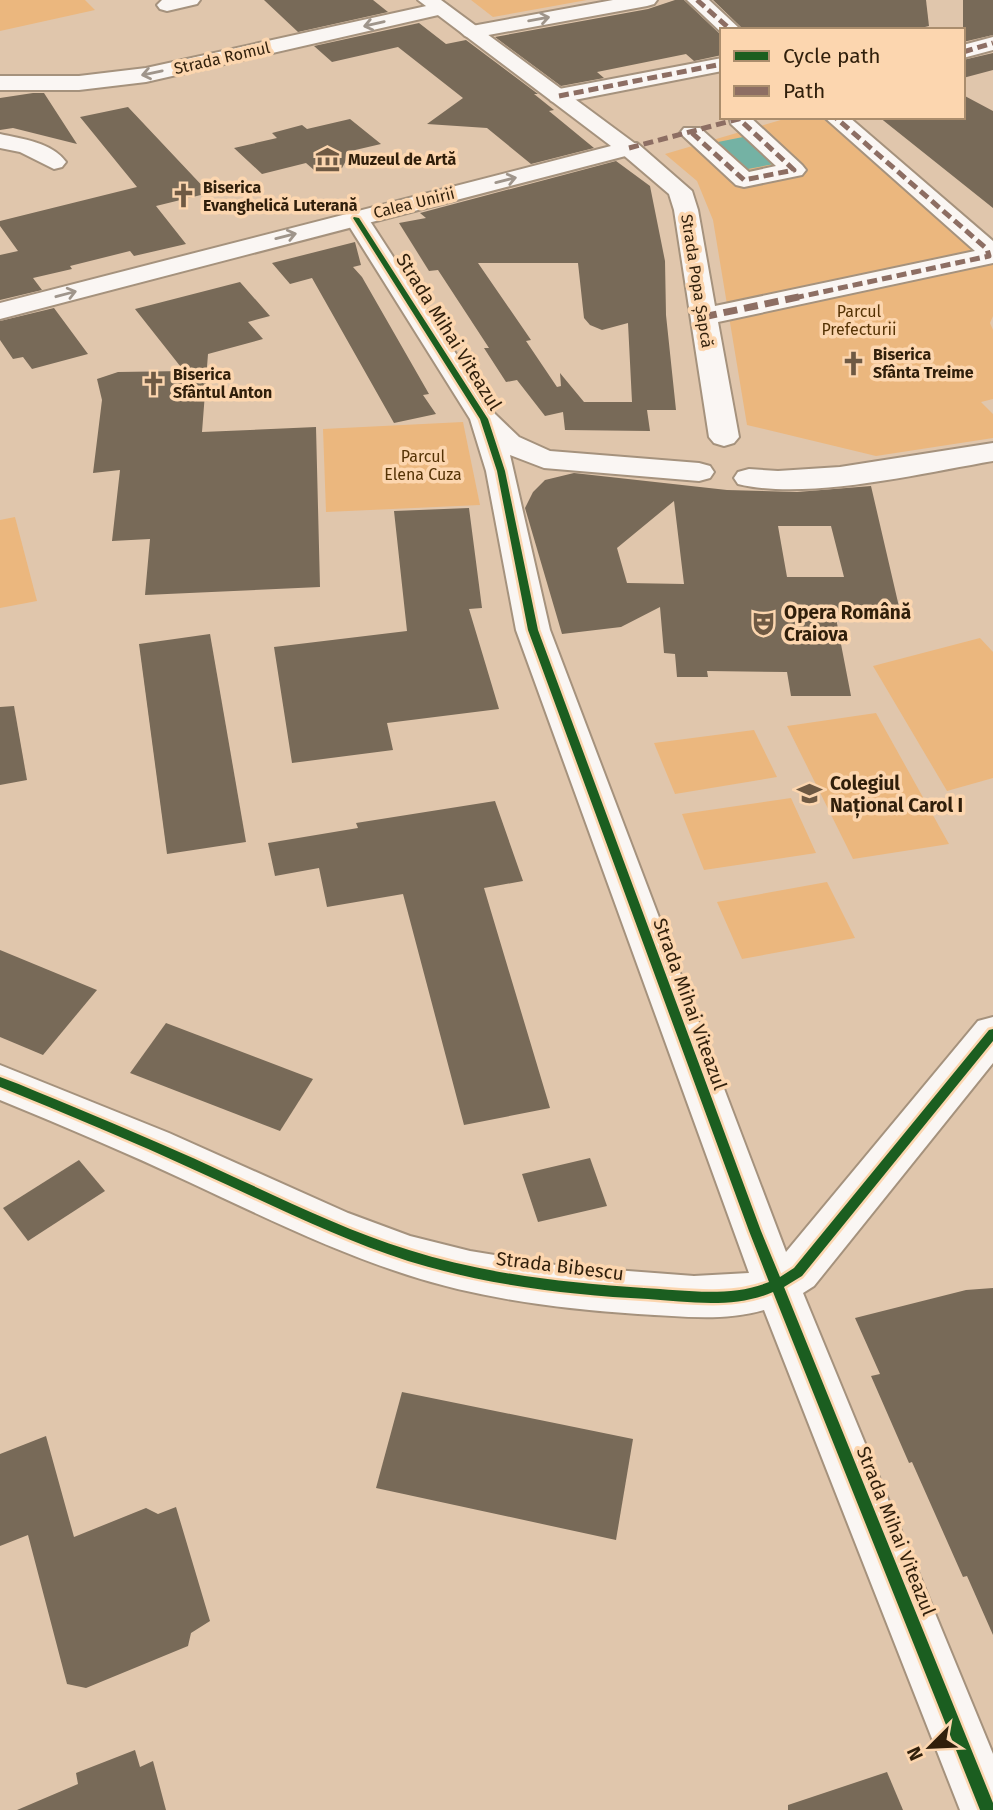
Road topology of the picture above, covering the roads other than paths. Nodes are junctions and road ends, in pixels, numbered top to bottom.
1 (190, 0) edge
2 (646, 0) edge
3 (697, 0) edge
4 (434, 4) edge
5 (167, 5) dead end
6 (730, 28) edge
7 (472, 32) junction
8 (993, 43) edge
9 (965, 51) edge
10 (720, 64) edge
11 (0, 83) edge
12 (559, 96) junction
13 (740, 119) edge
14 (744, 119) edge
15 (837, 119) edge
16 (692, 133) junction
17 (0, 141) edge
18 (629, 148) junction
19 (54, 162) dead end
20 (356, 218) junction
21 (0, 311) edge
22 (703, 317) junction
23 (484, 419) junction
24 (993, 452) edge
25 (730, 454) junction
26 (544, 459) junction
27 (502, 471) junction
28 (993, 1034) edge
29 (0, 1082) edge
30 (779, 1286) junction
31 (988, 1810) edge

1 - 5 street
7 -> 2 street
3 - 6 street
4 - 7 street, Strada Popa Șapcă
4 -> 11 street, Strada Romul
7 - 12 street, Strada Popa Șapcă
8 - 9 street
10 - 12 street
12 - 18 street, Strada Popa Șapcă
13 - 16 street, Calea Unirii
14 - 16 street
15 - 22 street
16 - 18 street, Calea Unirii
17 - 19 street
20 -> 18 street, Calea Unirii
18 - 22 street, Strada Popa Șapcă
21 -> 20 street, Calea Unirii
20 - 23 street, Strada Mihai Viteazul
22 - 25 street, Strada Popa Șapcă
23 - 26 street
23 - 27 street, Strada Mihai Viteazul
24 - 25 street
25 - 26 street
26 - 27 street
27 - 30 street, Strada Mihai Viteazul
28 - 30 street, Strada Bibescu
29 - 30 street, Strada Bibescu
30 - 31 street, Strada Mihai Viteazul

